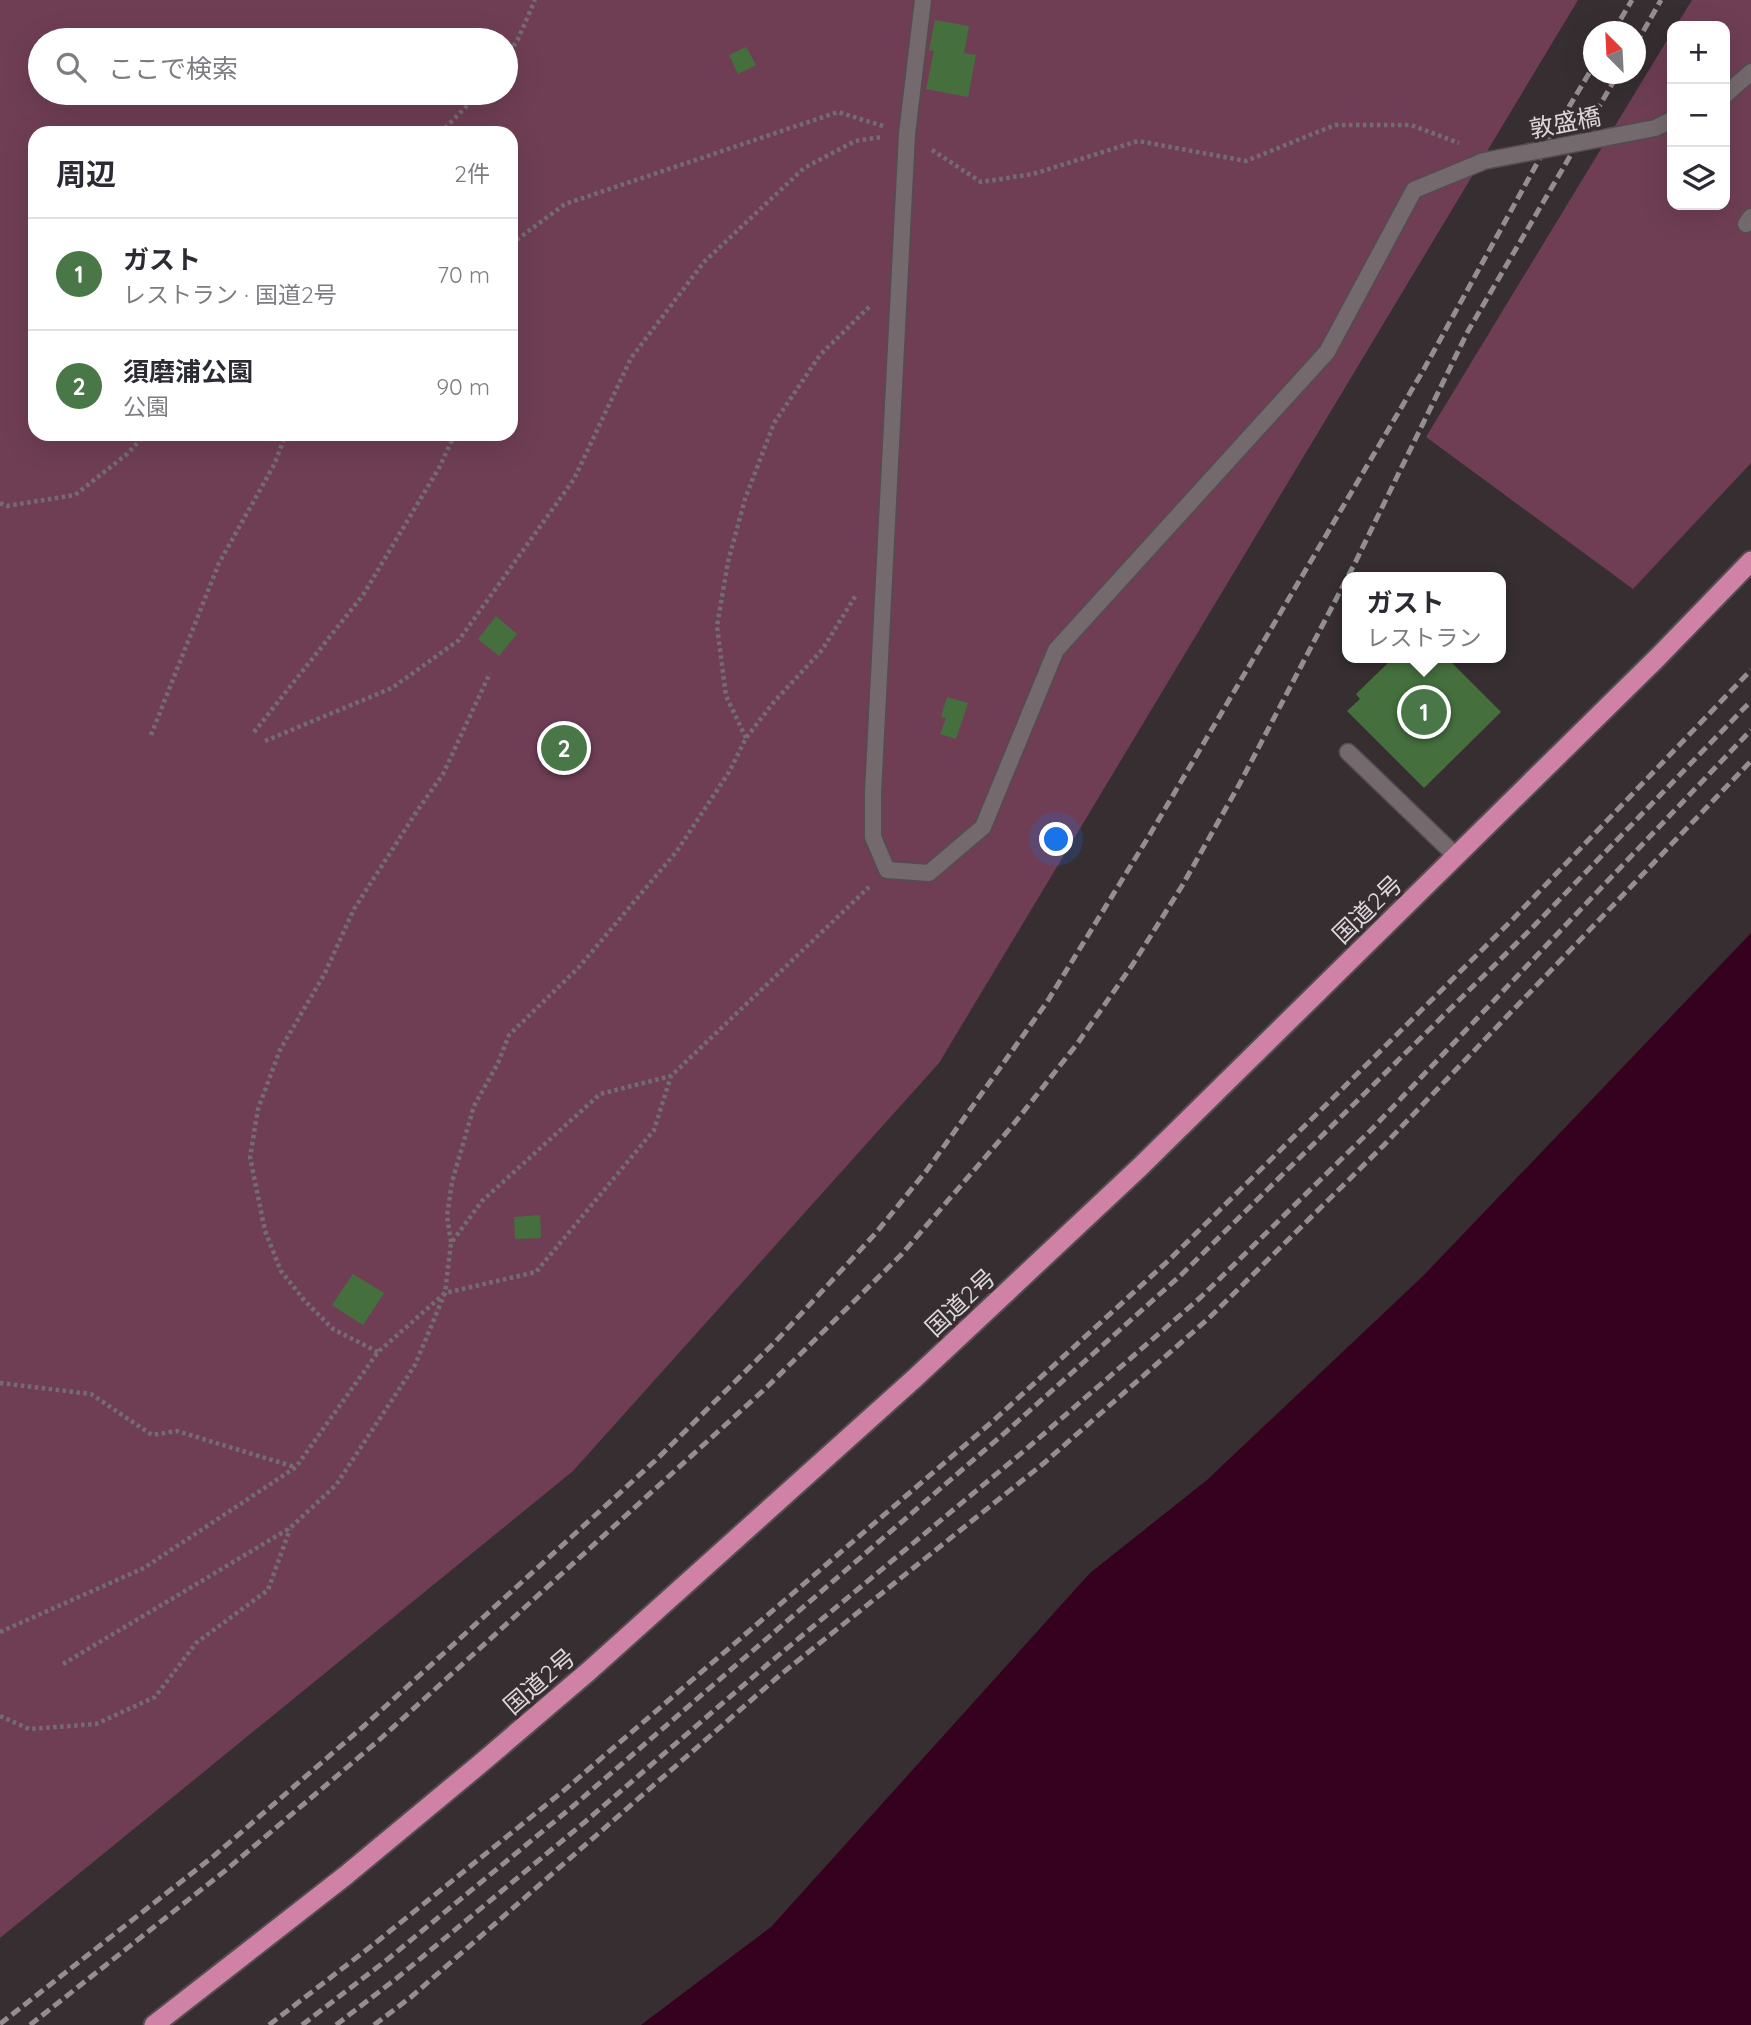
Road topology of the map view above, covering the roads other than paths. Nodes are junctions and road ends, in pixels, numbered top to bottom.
1 (923, 0) edge
2 (1751, 72) edge
3 (1730, 91) edge
4 (1667, 122) edge
5 (1751, 561) edge
6 (1348, 752) dead end
7 (1457, 856) junction
8 (154, 2025) edge

1 - 4 lane, 敦盛橋, bridge
2 - 3 lane
5 - 7 highway, 国道2号
6 - 7 lane
7 - 8 highway, 国道2号

